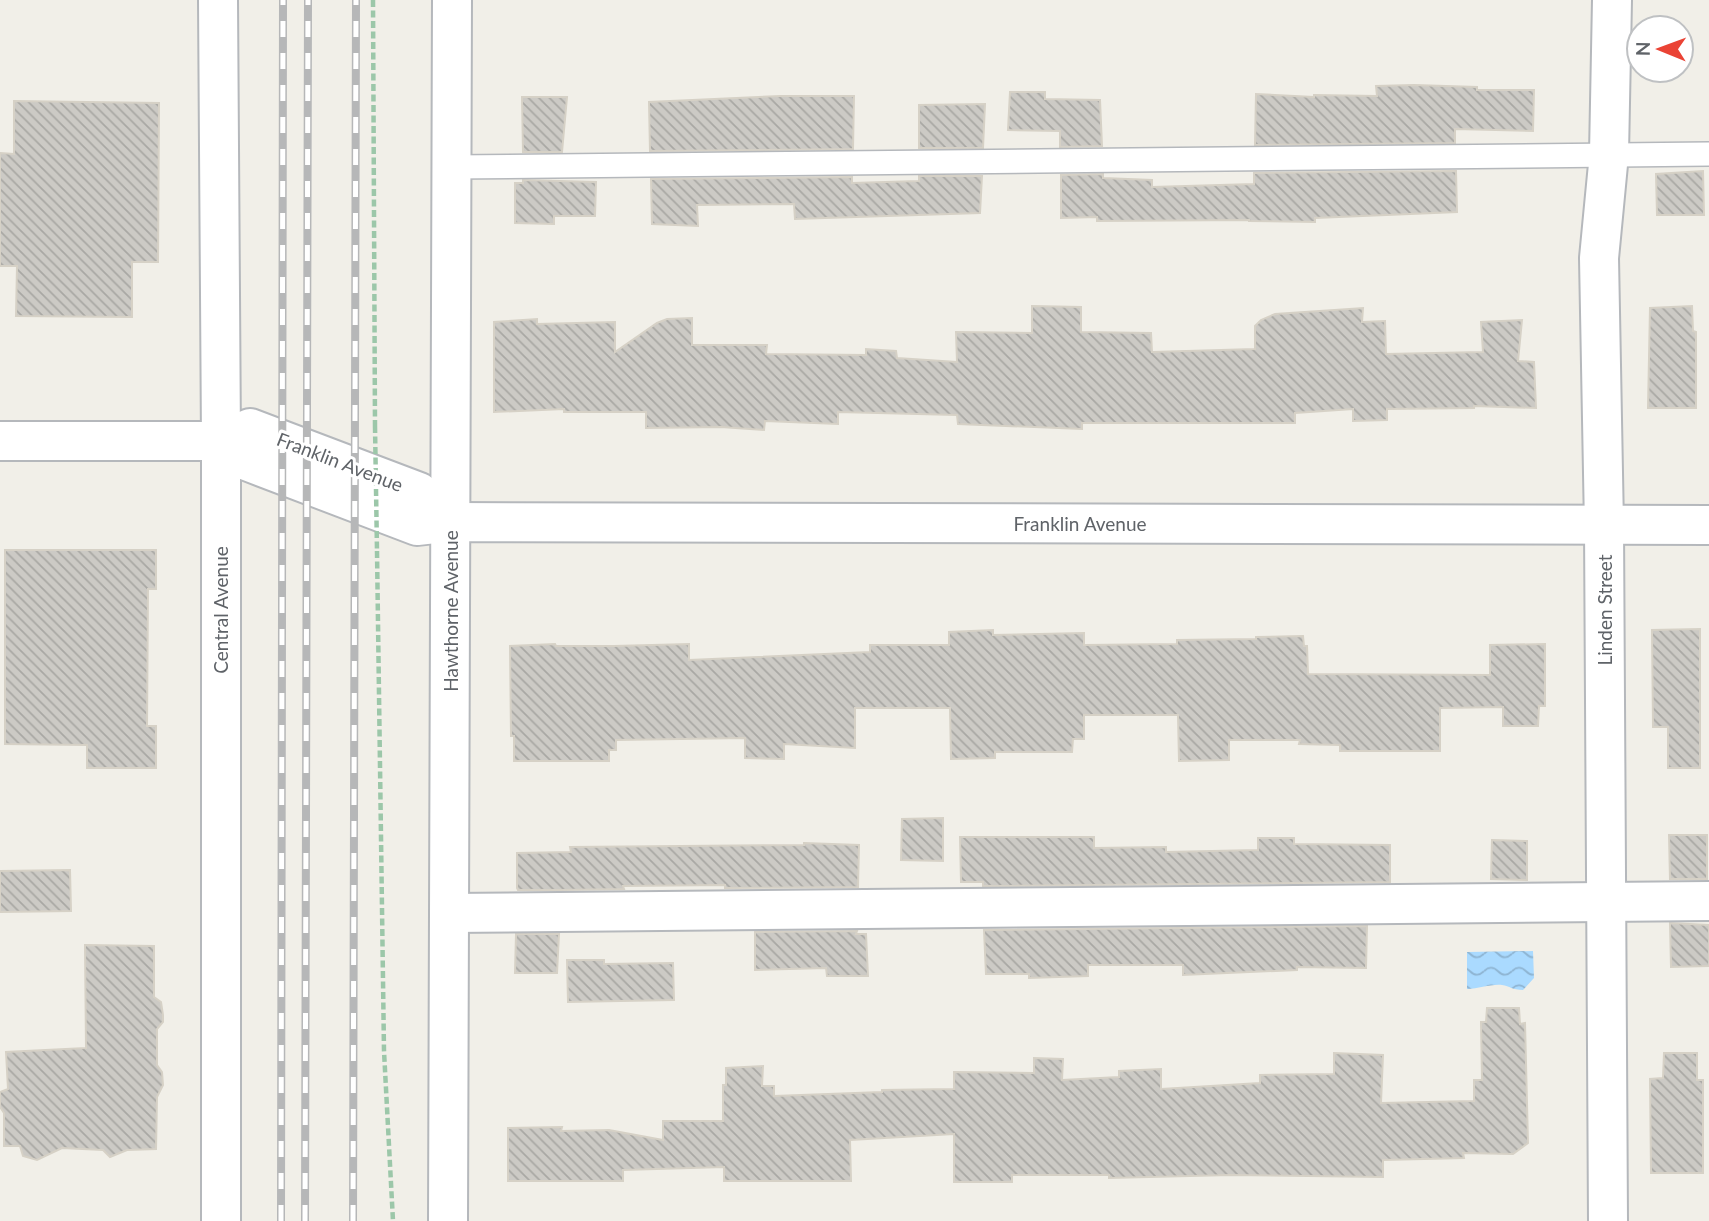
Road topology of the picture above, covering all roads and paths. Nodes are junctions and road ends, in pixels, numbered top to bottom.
1 (218, 0) edge
2 (373, 0) edge
3 (452, 0) edge
4 (1612, 0) edge
5 (1609, 154) junction
6 (1709, 154) edge
7 (452, 167) junction
8 (0, 441) edge
9 (221, 441) junction
10 (452, 522) junction
11 (1709, 525) edge
12 (1604, 526) junction
13 (1606, 901) junction
14 (1709, 901) edge
15 (450, 914) junction
16 (221, 1221) edge
17 (393, 1221) edge
18 (448, 1221) edge
19 (1608, 1221) edge

1 - 9 street, Central Avenue
2 - 17 path, bridge
3 - 7 street, Hawthorne Avenue
4 - 5 street, Linden Street
5 - 6 lane
5 - 7 lane
5 - 12 street, Linden Street
7 - 10 street, Hawthorne Avenue
8 - 9 street, Franklin Avenue
9 - 10 street, Franklin Avenue
9 - 16 street, Central Avenue
10 - 12 street, Franklin Avenue
10 - 15 street, Hawthorne Avenue
11 - 12 street, Franklin Avenue
12 - 13 street, Linden Street
13 - 14 street
13 - 15 street
13 - 19 street, Linden Street
15 - 18 street, Hawthorne Avenue

